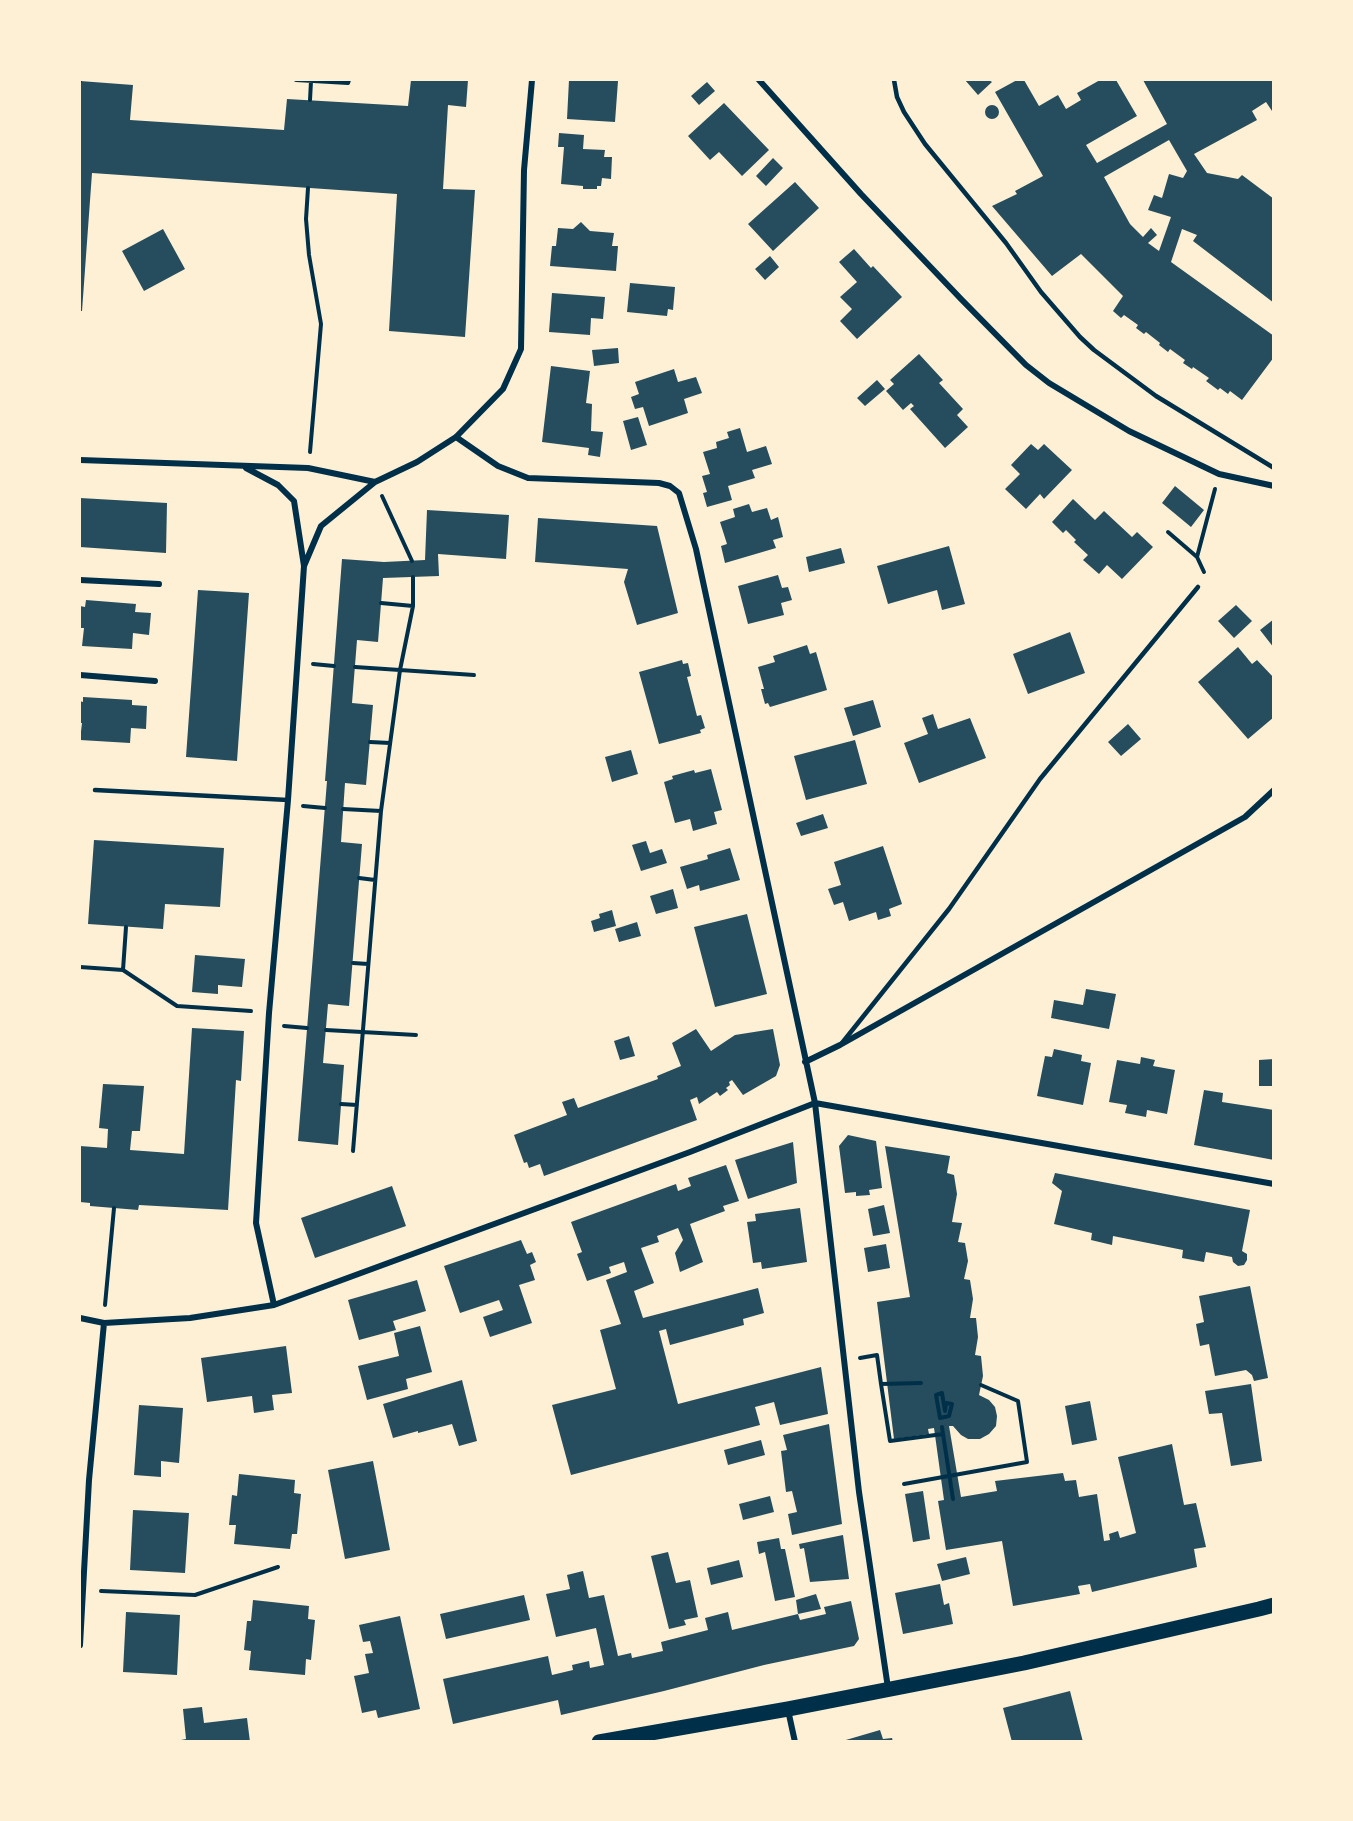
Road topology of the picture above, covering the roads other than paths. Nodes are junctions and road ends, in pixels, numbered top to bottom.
1 (532, 80) edge
2 (759, 80) edge
3 (894, 80) edge
4 (456, 437) junction
5 (80, 460) edge
6 (243, 467) junction
7 (1274, 468) edge
8 (375, 482) junction
9 (1274, 486) edge
10 (304, 566) junction
11 (80, 580) edge
12 (159, 584) dead end
13 (1198, 587) road end
14 (80, 675) edge
15 (155, 681) dead end
16 (95, 790) dead end
17 (1274, 790) edge
18 (288, 800) junction
19 (840, 1045) junction
20 (806, 1062) junction
21 (815, 1103) junction
22 (1274, 1184) edge
23 (274, 1305) junction
24 (80, 1318) edge
25 (104, 1323) junction
26 (1274, 1605) edge
27 (80, 1645) edge
28 (888, 1688) junction
29 (788, 1709) junction
30 (599, 1742) edge
31 (795, 1742) edge

1 - 4 street
2 - 9 street
3 - 7 lane
4 - 8 street
4 - 20 street
5 - 6 street
6 - 8 street
6 - 10 street
8 - 10 street
10 - 18 street
11 - 12 street
13 - 19 lane
14 - 15 street
16 - 18 lane
17 - 19 street
18 - 23 street
19 - 20 street
20 - 21 street
21 - 22 street
21 - 23 street
21 - 28 street
23 - 25 street
24 - 25 street
25 - 27 street
26 - 28 main road
28 - 29 main road
29 - 30 main road
29 - 31 street

